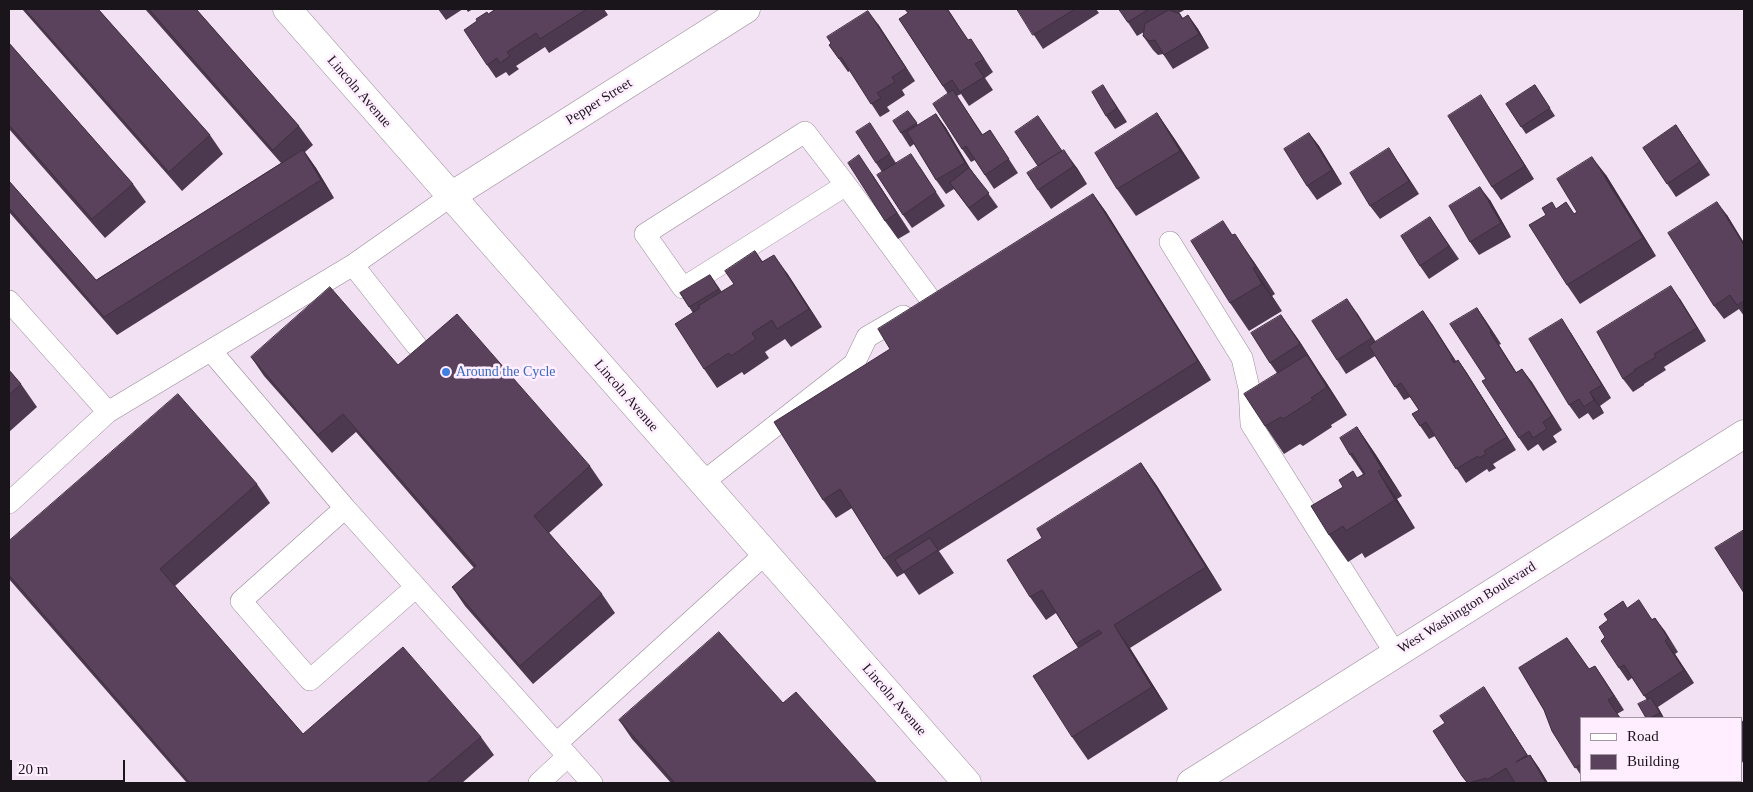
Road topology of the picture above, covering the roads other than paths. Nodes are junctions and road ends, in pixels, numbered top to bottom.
1 (286, 9) edge
2 (746, 9) edge
3 (846, 186) junction
4 (451, 196) junction
5 (1170, 242) dead end
6 (353, 266) junction
7 (9, 301) edge
8 (416, 345) dead end
9 (211, 351) junction
10 (108, 412) junction
11 (1744, 434) edge
12 (702, 483) junction
13 (9, 503) edge
14 (345, 508) junction
15 (765, 554) junction
16 (416, 587) junction
17 (1396, 653) junction
18 (562, 750) junction
19 (539, 783) edge
20 (592, 783) edge
21 (967, 783) edge
22 (1191, 783) edge

1 - 4 main road, Lincoln Avenue
2 - 4 main road, Pepper Street
3 - 3 lane
3 - 12 lane
4 - 6 lane
4 - 12 main road, Lincoln Avenue
5 - 17 lane
6 - 8 lane
6 - 9 lane
7 - 10 lane
9 - 10 lane
9 - 14 lane
10 - 13 lane
11 - 17 main road, West Washington Boulevard
12 - 15 main road, Lincoln Avenue
14 - 16 lane
14 - 16 lane
15 - 18 lane
15 - 21 main road, Lincoln Avenue
16 - 18 lane
17 - 22 main road, West Washington Boulevard
18 - 19 lane
18 - 20 lane

